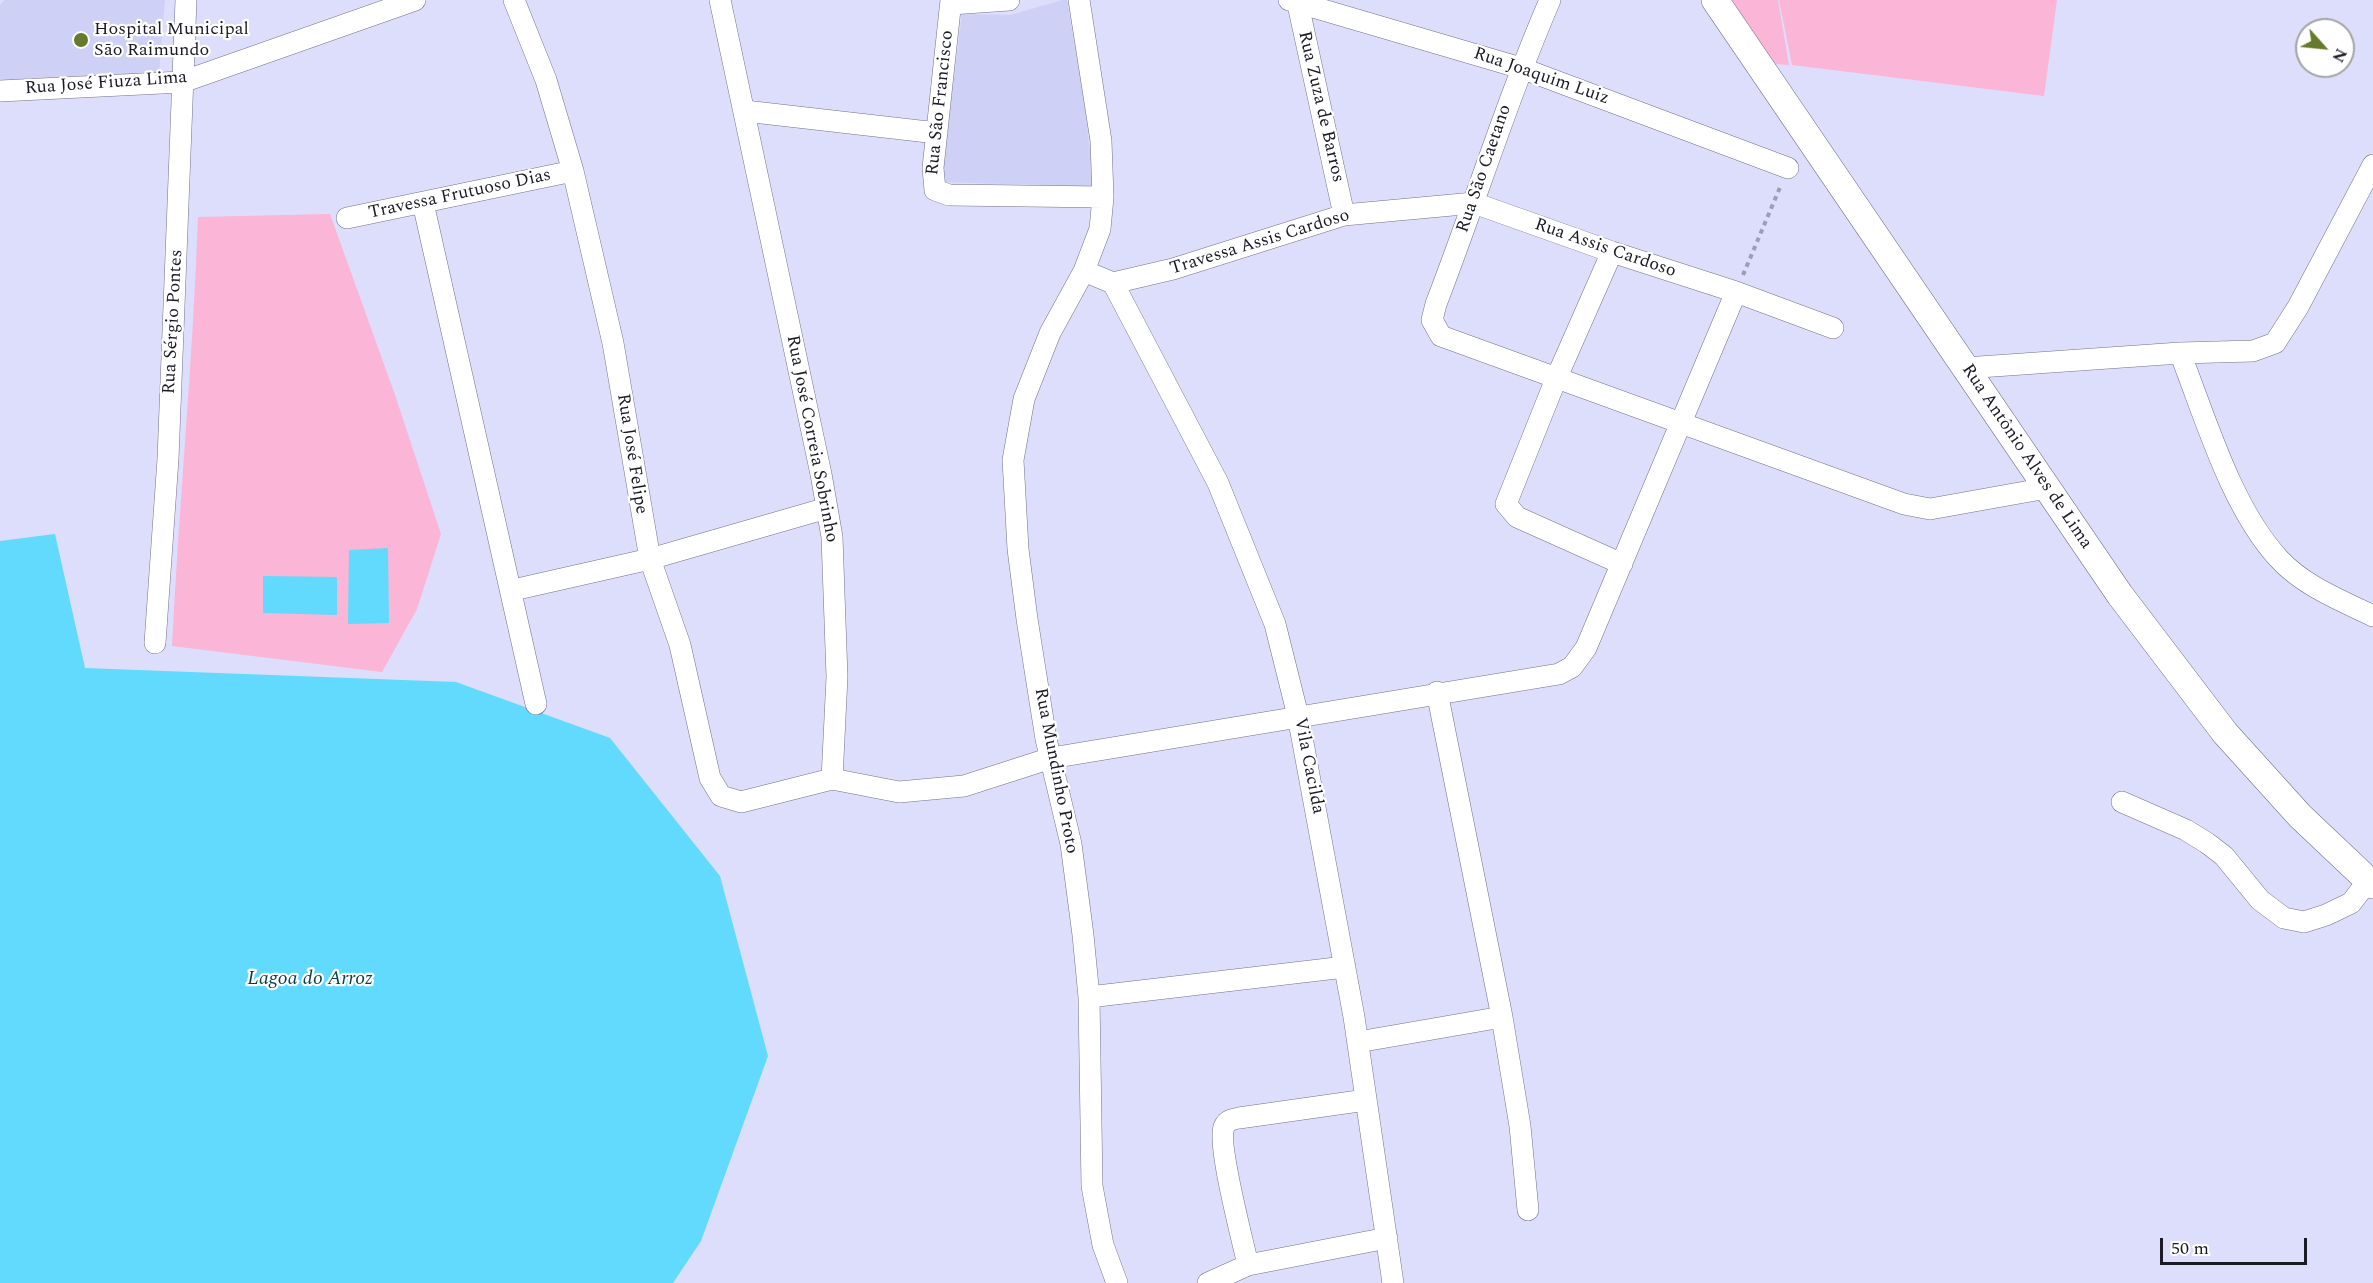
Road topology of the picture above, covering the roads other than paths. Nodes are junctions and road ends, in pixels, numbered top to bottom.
1 (186, 0) edge
2 (415, 0) edge
3 (514, 0) edge
4 (720, 0) edge
5 (1009, 0) edge
6 (1079, 0) edge
7 (1294, 0) edge
8 (1550, 0) edge
9 (1715, 0) edge
10 (951, 2) edge
11 (1521, 68) junction
12 (182, 82) junction
13 (0, 91) edge
14 (745, 111) junction
15 (937, 133) junction
16 (2373, 165) edge
17 (1788, 168) road end
18 (573, 171) junction
19 (1103, 197) junction
20 (423, 203) junction
21 (1474, 203) junction
22 (1344, 215) junction
23 (347, 218) dead end
24 (1612, 252) junction
25 (1084, 271) junction
26 (1113, 283) junction
27 (1736, 292) junction
28 (1833, 328) dead end
29 (2180, 353) junction
30 (1965, 368) junction
31 (1556, 379) junction
32 (1680, 424) junction
33 (2047, 488) junction
34 (827, 508) junction
35 (650, 559) junction
36 (1622, 564) junction
37 (513, 590) junction
38 (2373, 616) edge
39 (155, 643) dead end
40 (1437, 692) junction
41 (536, 704) dead end
42 (1298, 716) junction
43 (1046, 759) junction
44 (832, 779) junction
45 (2122, 802) dead end
46 (2371, 883) edge
47 (1345, 967) junction
48 (1089, 997) junction
49 (1502, 1017) junction
50 (1358, 1042) junction
51 (1366, 1100) junction
52 (1528, 1210) dead end
53 (1387, 1238) junction
54 (1248, 1265) junction
55 (1117, 1283) edge
56 (1208, 1283) edge
57 (1394, 1283) edge

1 - 12 street, Rua Sérgio Pontes
2 - 12 street, Rua José Fiuza Lima
3 - 18 street, Rua José Felipe
4 - 14 street, Rua José Correia Sobrinho
5 - 10 street
6 - 19 street, Rua Mundinho Proto
7 - 11 street, Rua Joaquim Luiz
7 - 22 street, Rua Zuza de Barros
8 - 11 street, Rua São Caetano
9 - 30 main road, Rua Antônio Alves de Lima
10 - 15 street, Rua São Francisco
11 - 17 street, Rua Joaquim Luiz
11 - 21 street, Rua São Caetano
12 - 13 street, Rua José Fiuza Lima
12 - 39 street, Rua Sérgio Pontes
14 - 15 street
14 - 34 street, Rua José Correia Sobrinho
15 - 19 street, Rua São Francisco
16 - 29 street
18 - 20 street, Travessa Frutuoso Dias
18 - 35 street, Rua José Felipe
19 - 25 street, Rua Mundinho Proto
20 - 23 street, Travessa Frutuoso Dias
20 - 37 street
21 - 22 street, Travessa Assis Cardoso
21 - 24 street, Rua Assis Cardoso
21 - 31 street, Rua São Caetano
22 - 26 street, Travessa Assis Cardoso
24 - 27 street, Rua Assis Cardoso
24 - 31 street
25 - 26 street
25 - 43 street, Rua Mundinho Proto
26 - 42 street, Vila Cacilda
27 - 28 street, Rua Assis Cardoso
27 - 32 street
29 - 30 street
29 - 38 street
30 - 33 main road, Rua Antônio Alves de Lima
31 - 32 street
31 - 36 street
32 - 33 street
32 - 36 street
33 - 46 main road, Rua Antônio Alves de Lima
34 - 35 street
34 - 44 street, Rua José Correia Sobrinho
35 - 37 street
35 - 44 street, Rua José Felipe
36 - 40 street
37 - 41 street
40 - 42 street
40 - 49 street
42 - 43 street
42 - 47 street, Vila Cacilda
43 - 44 street
43 - 48 street, Rua Mundinho Proto
45 - 46 street
47 - 48 street
47 - 50 street, Vila Cacilda
48 - 55 street, Rua Mundinho Proto
49 - 50 street
49 - 52 street
50 - 51 street, Vila Cacilda
51 - 53 street, Vila Cacilda
51 - 54 street
53 - 54 street
53 - 57 street, Vila Cacilda
54 - 56 street

